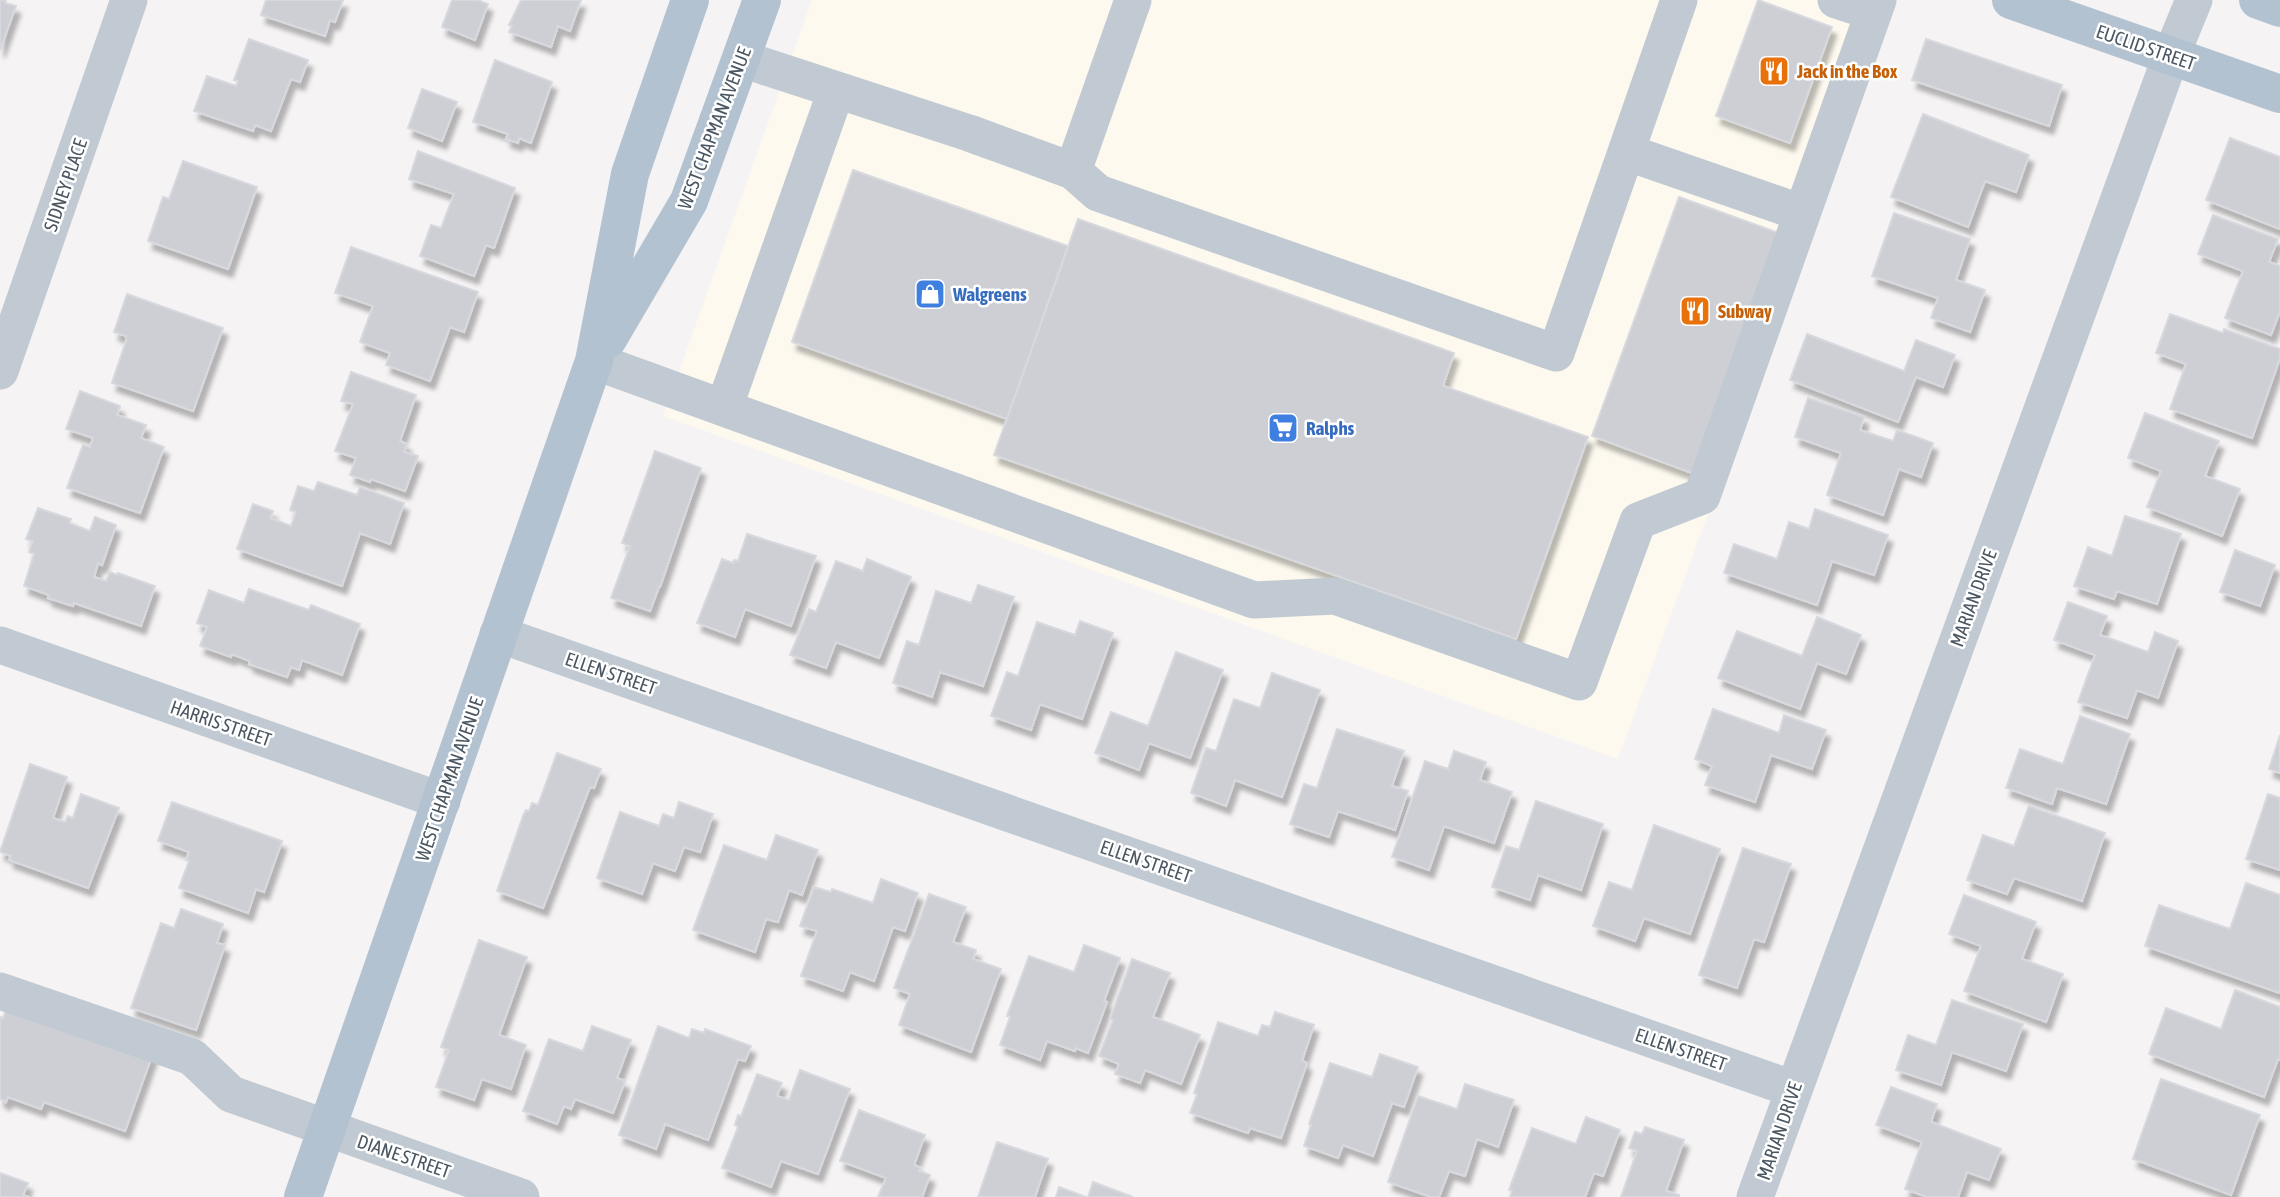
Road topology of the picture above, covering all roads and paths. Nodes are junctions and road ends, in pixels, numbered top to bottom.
1 (129, 0) edge
2 (690, 0) edge
3 (762, 0) edge
4 (1133, 0) edge
5 (1679, 0) edge
6 (1836, 0) edge
7 (2011, 0) edge
8 (2194, 0) edge
9 (2258, 0) edge
10 (1876, 6) edge
11 (2280, 8) edge
12 (2171, 56) junction
13 (742, 59) junction
14 (836, 91) junction
15 (2280, 94) edge
16 (1626, 152) junction
17 (1073, 172) junction
18 (1802, 213) junction
19 (594, 362) junction
20 (0, 371) edge
21 (724, 408) junction
22 (498, 634) junction
23 (0, 645) edge
24 (442, 801) junction
25 (0, 991) edge
26 (1793, 1089) junction
27 (327, 1129) junction
28 (303, 1197) edge
29 (521, 1197) edge
30 (1755, 1197) edge

1 - 20 street, SIDNEY PLACE
2 - 19 main road, WEST CHAPMAN AVENUE
3 - 13 main road, WEST CHAPMAN AVENUE
4 - 17 street
5 - 16 street
6 - 10 street
7 - 12 main road, EUCLID STREET
8 - 12 street, MARIAN DRIVE
9 - 11 main road
10 - 18 street
12 - 15 main road, EUCLID STREET
12 - 26 street, MARIAN DRIVE
13 - 14 street
13 - 19 main road, WEST CHAPMAN AVENUE
14 - 17 street
14 - 21 street
16 - 17 street
16 - 18 street
18 - 21 street
19 - 21 street
19 - 22 main road, WEST CHAPMAN AVENUE
22 - 24 main road, WEST CHAPMAN AVENUE
22 - 26 street, ELLEN STREET
23 - 24 street, HARRIS STREET
24 - 27 main road, WEST CHAPMAN AVENUE
25 - 27 street, DIANE STREET
26 - 30 street, MARIAN DRIVE
27 - 28 main road, WEST CHAPMAN AVENUE
27 - 29 street, DIANE STREET

